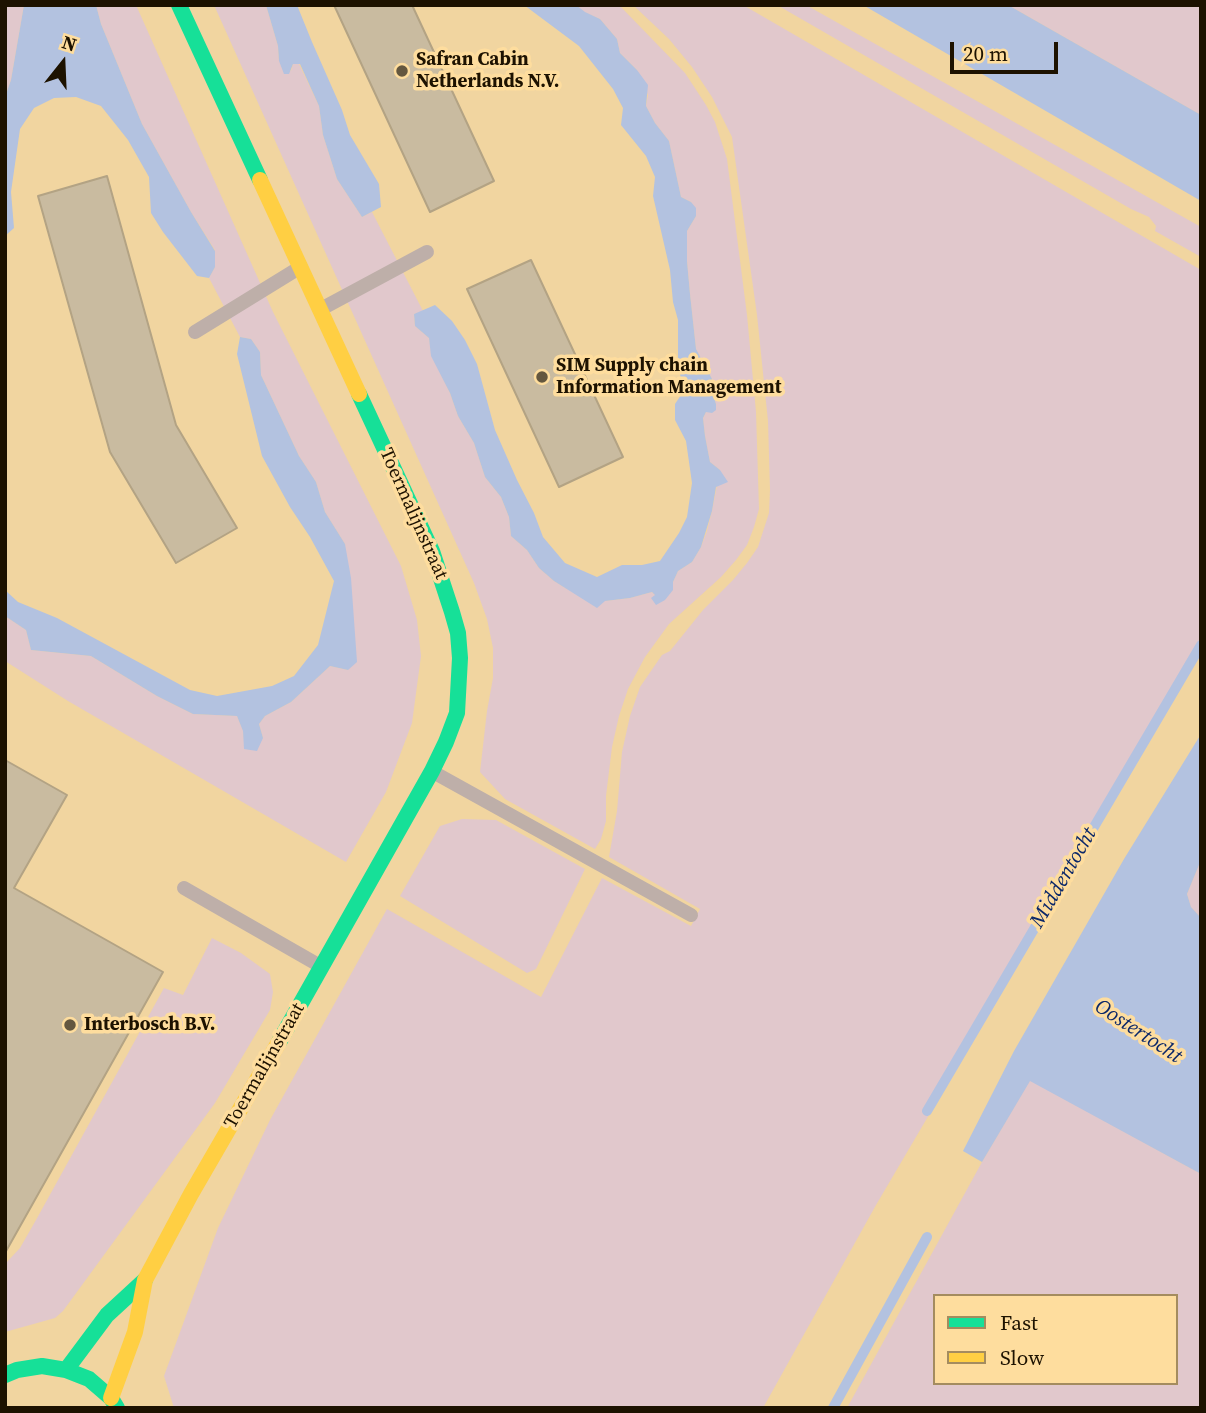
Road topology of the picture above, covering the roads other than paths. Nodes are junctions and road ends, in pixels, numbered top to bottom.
1 (178, 5) edge
2 (427, 252) dead end
3 (300, 267) junction
4 (320, 310) junction
5 (195, 332) dead end
6 (432, 771) junction
7 (184, 888) dead end
8 (691, 915) dead end
9 (322, 967) junction
10 (145, 1280) junction
11 (66, 1370) junction
12 (5, 1375) edge
13 (114, 1403) edge

1 - 3 street, Toermalijnstraat
2 - 4 lane
3 - 4 street, Toermalijnstraat
3 - 5 lane
4 - 6 street, Toermalijnstraat
6 - 8 lane
6 - 9 street, Toermalijnstraat
7 - 9 lane
9 - 10 street, Toermalijnstraat
10 - 11 street, Toermalijnstraat
10 - 13 street, Toermalijnstraat
11 - 12 street
11 - 13 street

